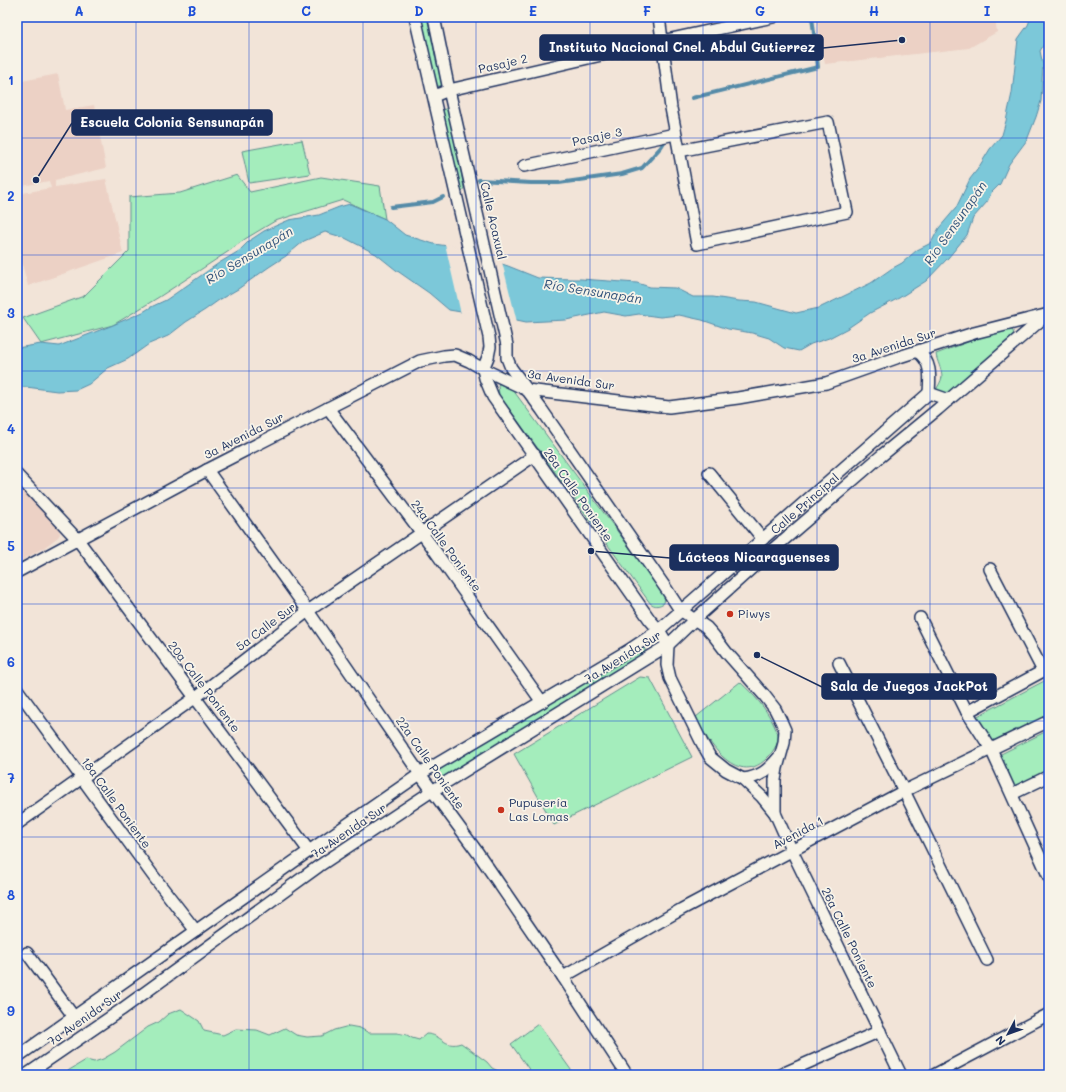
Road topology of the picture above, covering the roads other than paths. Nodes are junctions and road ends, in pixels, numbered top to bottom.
1 (415, 17) edge
2 (434, 17) edge
3 (660, 17) edge
4 (773, 17) edge
5 (662, 41) junction
6 (449, 90) junction
7 (434, 96) junction
8 (675, 134) junction
9 (679, 151) junction
10 (524, 166) dead end
11 (1048, 314) edge
12 (918, 352) junction
13 (483, 369) junction
14 (526, 390) junction
15 (929, 393) junction
16 (949, 400) junction
17 (328, 408) junction
18 (535, 455) junction
19 (207, 470) junction
20 (709, 473) dead end
21 (17, 475) edge
22 (421, 533) junction
23 (763, 539) junction
24 (78, 540) junction
25 (990, 569) dead end
26 (17, 572) edge
27 (680, 610) junction
28 (308, 611) junction
29 (920, 618) dead end
30 (694, 620) junction
31 (659, 630) junction
32 (668, 645) junction
33 (839, 663) dead end
34 (17, 689) edge
35 (196, 697) junction
36 (542, 702) junction
37 (967, 712) junction
38 (1049, 721) edge
39 (991, 749) junction
40 (782, 753) junction
41 (420, 774) junction
42 (1049, 776) edge
43 (81, 778) junction
44 (743, 779) junction
45 (432, 791) junction
46 (904, 791) junction
47 (1012, 794) junction
48 (775, 813) junction
49 (17, 824) edge
50 (309, 851) junction
51 (792, 851) junction
52 (1049, 877) edge
53 (196, 931) junction
54 (27, 953) dead end
55 (987, 960) dead end
56 (563, 977) junction
57 (1049, 1014) edge
58 (74, 1017) junction
59 (880, 1031) junction
60 (17, 1057) edge
61 (26, 1075) edge
62 (627, 1075) edge
63 (780, 1075) edge
64 (901, 1075) edge
65 (934, 1075) edge

1 - 7 street
2 - 6 street, Calle Acaxual
3 - 5 street
4 - 5 street, Pasaje 2
5 - 6 street, Pasaje 2
5 - 8 street
6 - 7 street
6 - 14 street, Calle Acaxual
7 - 13 street
8 - 9 street
8 - 10 street, Pasaje 3
9 - 9 street
11 - 12 street, 3a Avenida Sur
11 - 16 street, Calle Principal
12 - 14 street, 3a Avenida Sur
12 - 15 street
13 - 14 street, 3a Avenida Sur
13 - 17 street, 3a Avenida Sur
13 - 18 street, 26a Calle Poniente
14 - 27 street
15 - 16 street
15 - 23 street, Calle Principal
16 - 30 street, Calle Principal
17 - 19 street, 3a Avenida Sur
17 - 22 street, 24a Calle Poniente
18 - 22 street, 5a Calle Sur
18 - 31 street, 26a Calle Poniente
19 - 24 street, 3a Avenida Sur
19 - 28 street, 22a Calle Poniente
20 - 23 street
21 - 24 street, 20a Calle Poniente
22 - 28 street, 5a Calle Sur
22 - 36 street, 24a Calle Poniente
23 - 27 street, Calle Principal
24 - 26 street, 3a Avenida Sur
24 - 35 street, 20a Calle Poniente
25 - 37 street
27 - 30 street
27 - 31 street, 7a Avenida Sur
28 - 35 street, 5a Calle Sur
28 - 41 street, 22a Calle Poniente
29 - 37 street
30 - 32 street, 7a Avenida Sur
30 - 40 street, 26a Calle Poniente
31 - 32 street, 26a Calle Poniente
31 - 36 street, 7a Avenida Sur
32 - 44 street, 26a Calle Poniente
32 - 45 street, 7a Avenida Sur
33 - 46 street
34 - 43 street, 18a Calle Poniente
35 - 43 street, 5a Calle Sur
35 - 50 street, 20a Calle Poniente
36 - 41 street, 7a Avenida Sur
37 - 39 street
38 - 39 street, Avenida 1
39 - 46 street, Avenida 1
39 - 47 street
40 - 44 street
40 - 48 street, 26a Calle Poniente
41 - 45 street, 22a Calle Poniente
41 - 50 street, 7a Avenida Sur
42 - 47 street
43 - 49 street, 5a Calle Sur
43 - 53 street, 18a Calle Poniente
44 - 48 street, 26a Calle Poniente
45 - 56 street, 22a Calle Poniente
45 - 61 street, 7a Avenida Sur
46 - 51 street, Avenida 1
46 - 55 street
47 - 52 street
48 - 51 street, 26a Calle Poniente
50 - 53 street, 7a Avenida Sur
51 - 56 street, Avenida 1
51 - 59 street, 26a Calle Poniente
53 - 58 street, 7a Avenida Sur
54 - 58 street
56 - 62 street, 22a Calle Poniente
57 - 65 street
58 - 60 street, 7a Avenida Sur
59 - 63 street
59 - 64 street, 26a Calle Poniente

